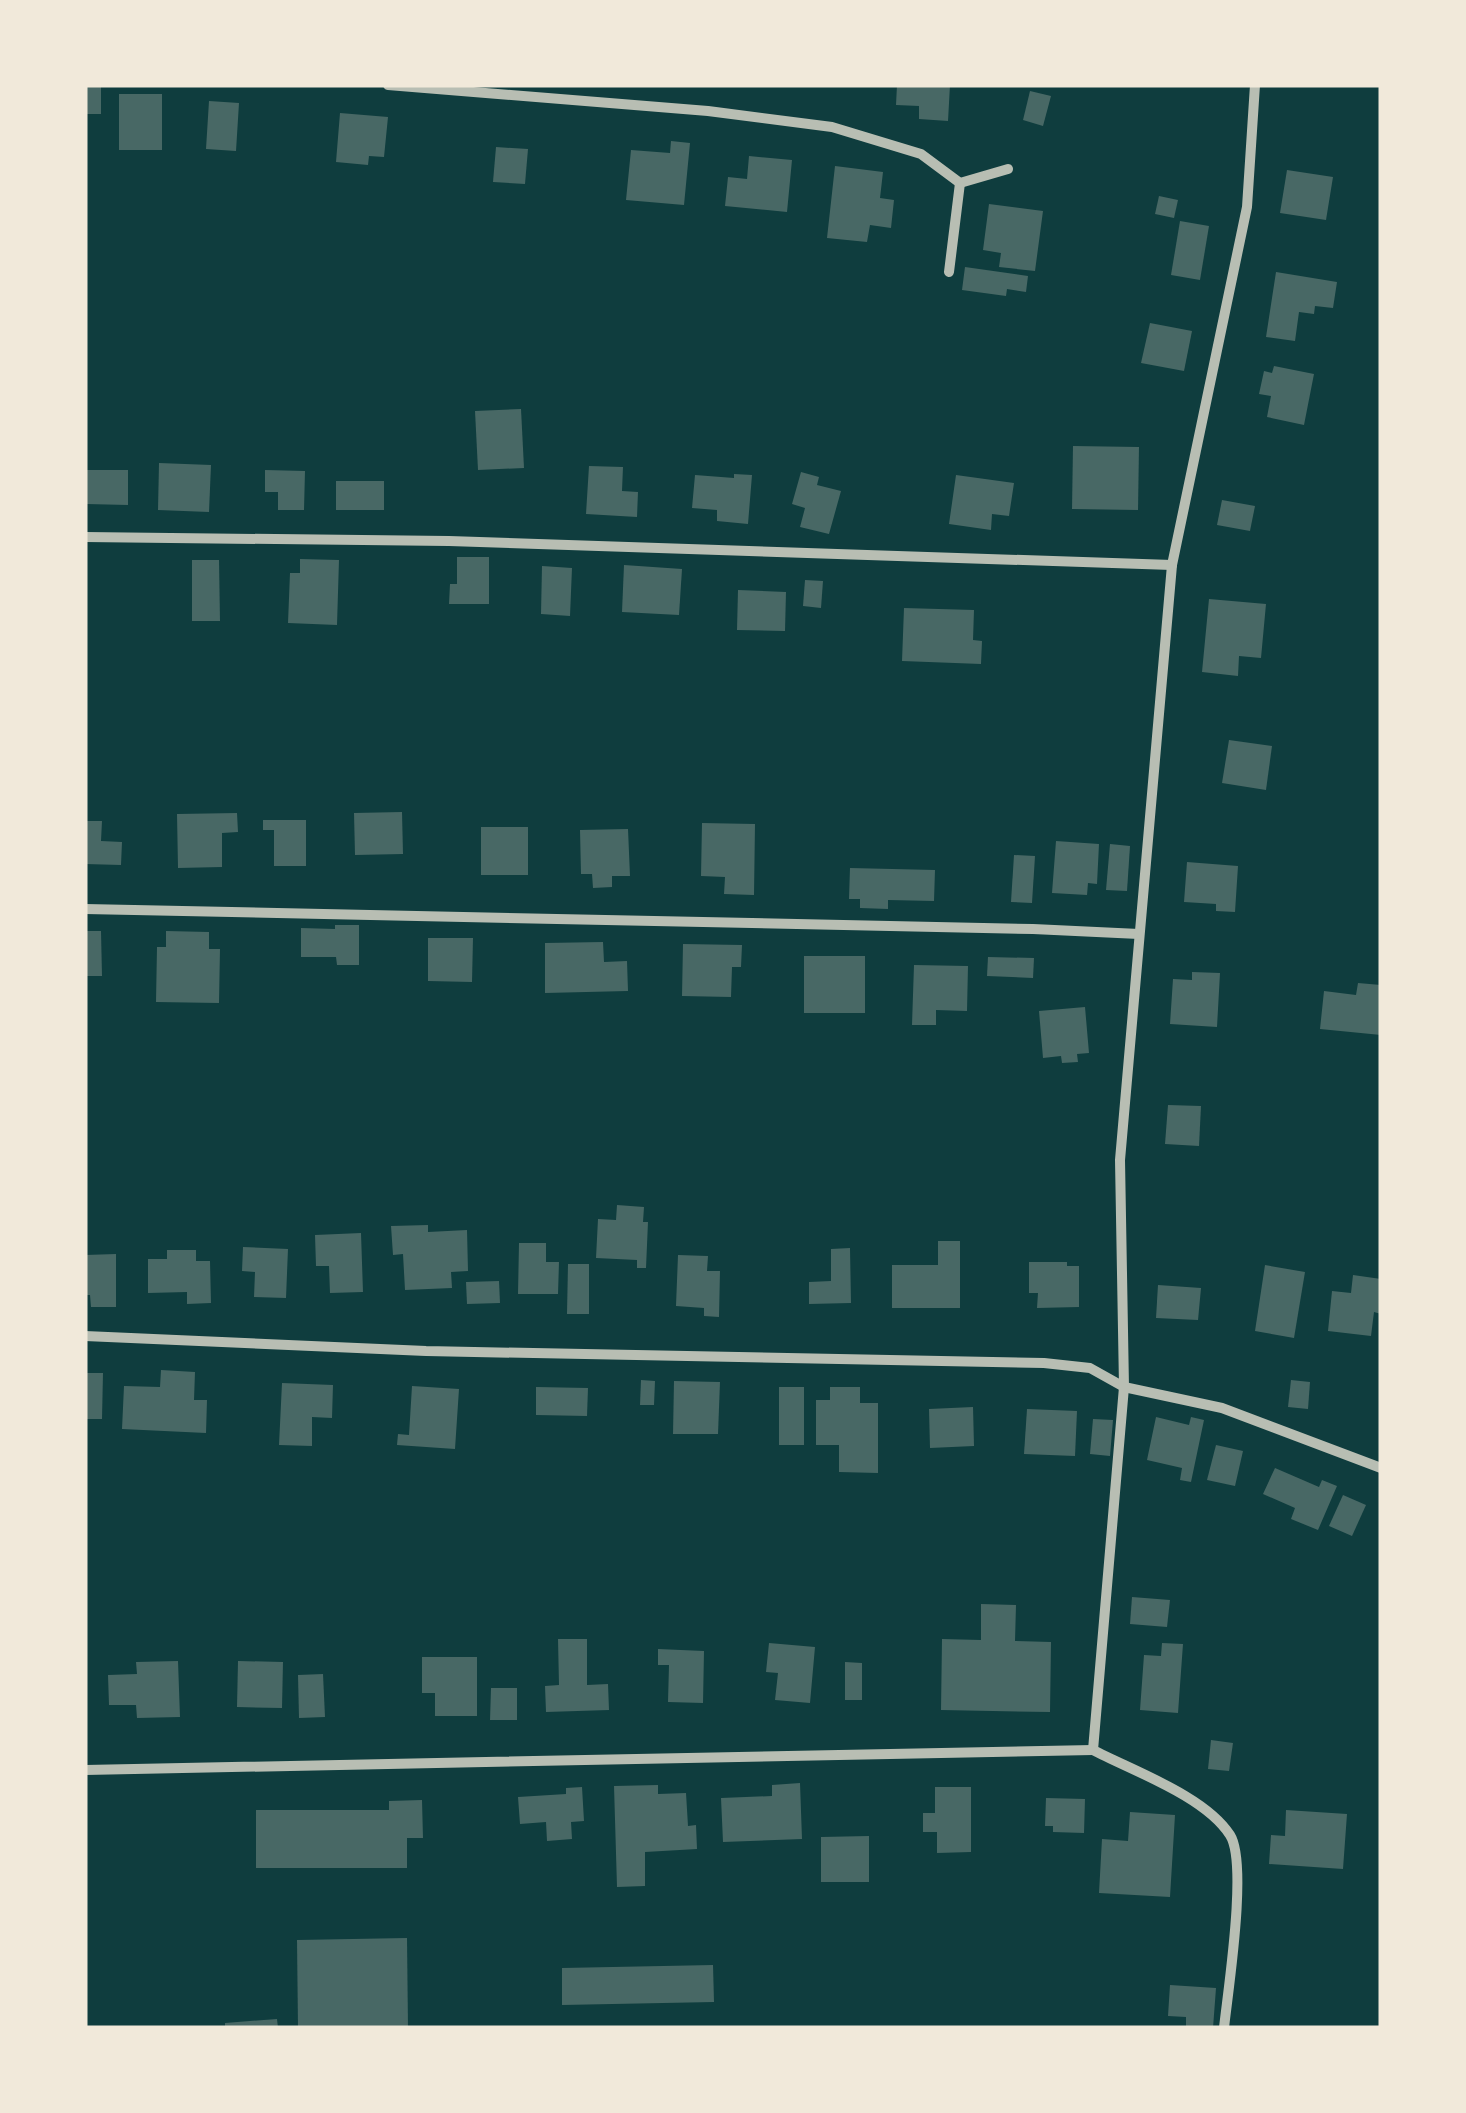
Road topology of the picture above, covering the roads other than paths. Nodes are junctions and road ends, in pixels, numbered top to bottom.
1 (388, 85) edge
2 (1256, 85) edge
3 (1008, 169) dead end
4 (960, 183) junction
5 (950, 272) dead end
6 (85, 537) edge
7 (1172, 565) junction
8 (85, 909) edge
9 (1139, 934) junction
10 (85, 1336) edge
11 (1124, 1387) junction
12 (1381, 1468) edge
13 (1092, 1750) junction
14 (85, 1770) edge
15 (1224, 2028) edge

1 - 4 street
2 - 7 street
3 - 4 street
4 - 5 street
6 - 7 street
7 - 9 street
8 - 9 street
9 - 11 street
10 - 11 street
11 - 12 street
11 - 13 street
13 - 14 street
13 - 15 street

